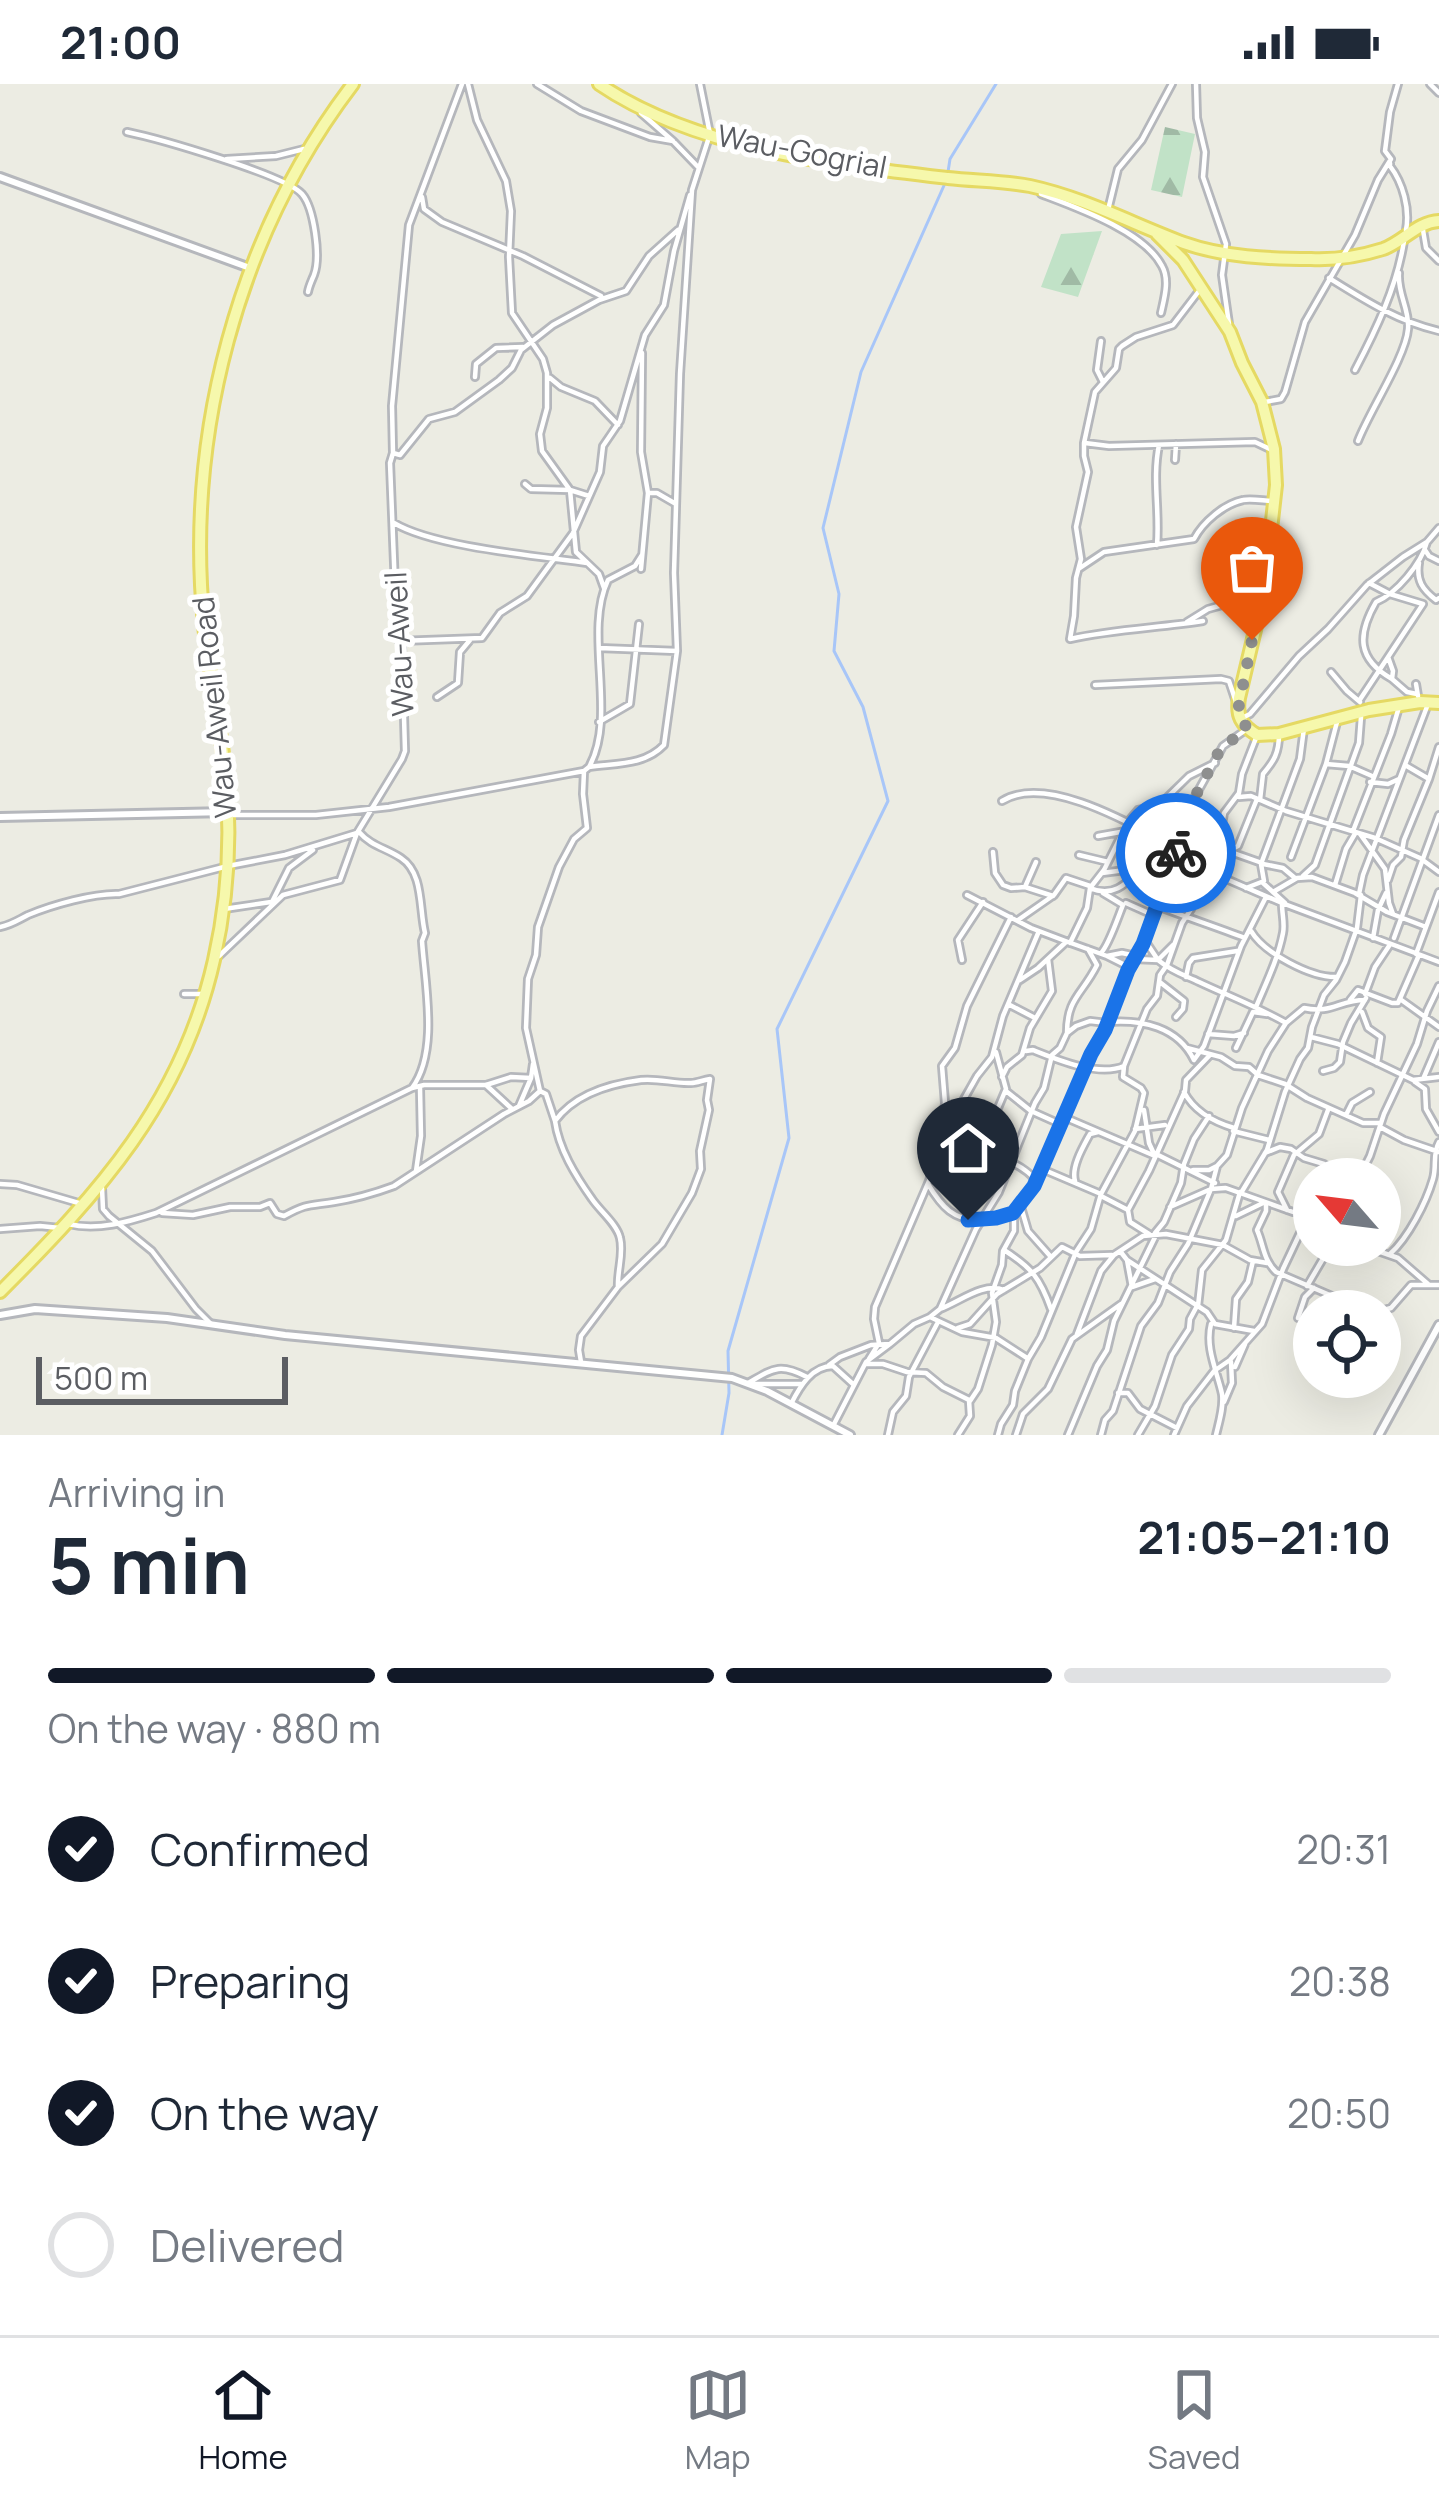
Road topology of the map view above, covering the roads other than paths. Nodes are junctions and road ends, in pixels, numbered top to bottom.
1 (353, 84) edge
2 (465, 84) edge
3 (537, 84) edge
4 (599, 84) edge
5 (700, 84) edge
6 (1172, 84) edge
7 (1196, 84) edge
8 (1398, 84) edge
9 (1430, 84) edge
10 (1439, 93) edge
11 (636, 107) junction
12 (127, 132) dead end
13 (710, 134) junction
14 (673, 141) junction
15 (310, 148) junction
16 (222, 159) junction
17 (1390, 160) junction
18 (698, 166) junction
19 (0, 177) edge
20 (290, 185) junction
21 (1036, 188) junction
22 (692, 190) junction
23 (422, 196) junction
24 (1107, 211) junction
25 (1439, 221) edge
26 (1422, 224) junction
27 (682, 226) junction
28 (1154, 230) junction
29 (1404, 238) junction
30 (509, 250) junction
31 (1226, 254) junction
32 (1341, 256) junction
33 (1439, 261) edge
34 (1400, 264) junction
35 (251, 269) junction
36 (1329, 278) junction
37 (1202, 287) junction
38 (308, 292) dead end
39 (607, 297) junction
40 (1382, 312) junction
41 (1161, 313) dead end
42 (1407, 322) junction
43 (1439, 331) edge
44 (1231, 332) junction
45 (1101, 340) dead end
46 (529, 345) junction
47 (642, 348) junction
48 (1355, 370) dead end
49 (547, 373) junction
50 (642, 375) junction
51 (475, 377) dead end
52 (1103, 382) junction
53 (629, 393) junction
54 (1262, 402) junction
55 (618, 425) junction
56 (1358, 441) dead end
57 (1084, 442) junction
58 (1176, 444) junction
59 (1159, 445) junction
60 (1274, 452) junction
61 (393, 453) junction
62 (1175, 460) dead end
63 (525, 484) dead end
64 (570, 490) junction
65 (648, 493) junction
66 (589, 496) junction
67 (1274, 501) junction
68 (676, 504) junction
69 (393, 522) junction
70 (1439, 528) edge
71 (410, 532) junction
72 (573, 532) junction
73 (394, 538) junction
74 (1157, 546) junction
75 (1426, 546) junction
76 (642, 555) junction
77 (556, 558) junction
78 (1420, 559) junction
79 (587, 562) junction
80 (1439, 562) edge
81 (1079, 568) junction
82 (640, 569) dead end
83 (1370, 583) junction
84 (604, 587) junction
85 (1390, 594) junction
86 (1438, 600) edge
87 (1423, 604) junction
88 (1260, 610) junction
89 (1203, 621) dead end
90 (639, 624) dead end
91 (1181, 624) junction
92 (471, 639) junction
93 (400, 640) junction
94 (599, 648) junction
95 (635, 650) junction
96 (677, 651) junction
97 (1388, 657) junction
98 (1378, 671) junction
99 (1331, 672) dead end
100 (1245, 674) junction
101 (1392, 679) junction
102 (1229, 682) junction
103 (1416, 684) dead end
104 (1095, 686) dead end
105 (437, 698) dead end
106 (1426, 701) edge
107 (1400, 705) junction
108 (1362, 707) junction
109 (1338, 718) junction
110 (599, 722) junction
111 (1245, 723) junction
112 (1305, 725) junction
113 (1280, 734) junction
114 (1439, 747) edge
115 (1215, 763) junction
116 (1326, 764) junction
117 (1405, 765) junction
118 (1351, 766) junction
119 (586, 769) junction
120 (1371, 779) junction
121 (1400, 779) junction
122 (1429, 779) junction
123 (1241, 781) junction
124 (1439, 784) edge
125 (1256, 798) junction
126 (1003, 800) dead end
127 (1233, 801) junction
128 (1157, 806) junction
129 (372, 808) junction
130 (1282, 809) junction
131 (228, 813) junction
132 (1306, 815) junction
133 (1439, 815) edge
134 (0, 817) edge
135 (1330, 823) junction
136 (1129, 827) junction
137 (358, 832) junction
138 (1356, 832) junction
139 (1098, 836) dead end
140 (1378, 839) junction
141 (323, 844) junction
142 (1214, 846) junction
143 (1177, 848) junction
144 (1228, 850) junction
145 (1402, 851) junction
146 (993, 852) dead end
147 (1372, 853) junction
148 (1079, 855) dead end
149 (1291, 857) dead end
150 (1424, 860) junction
151 (1036, 862) dead end
152 (1108, 862) junction
153 (1173, 862) junction
154 (1261, 863) junction
155 (228, 866) junction
156 (1143, 866) junction
157 (1208, 869) junction
158 (1439, 872) edge
159 (1102, 873) junction
160 (1299, 877) junction
161 (1126, 883) junction
162 (1263, 883) junction
163 (1388, 884) junction
164 (1335, 885) junction
165 (1091, 886) junction
166 (1025, 887) junction
167 (1246, 888) junction
168 (1103, 892) junction
169 (1439, 892) edge
170 (1270, 894) junction
171 (967, 895) dead end
172 (1360, 895) junction
173 (1053, 896) junction
174 (982, 902) junction
175 (272, 903) junction
176 (1125, 904) junction
177 (1285, 904) junction
178 (1157, 906) junction
179 (1379, 908) junction
180 (224, 909) junction
181 (1393, 914) junction
182 (1153, 915) junction
183 (1188, 915) junction
184 (1015, 918) junction
185 (1402, 918) junction
186 (0, 927) edge
187 (1426, 927) junction
188 (1251, 931) junction
189 (1039, 932) junction
190 (1356, 932) junction
191 (1373, 938) junction
192 (1144, 939) junction
193 (1177, 941) junction
194 (1068, 942) junction
195 (1392, 942) junction
196 (1242, 944) junction
197 (1259, 945) junction
198 (1088, 950) junction
199 (1276, 953) junction
200 (1104, 954) junction
201 (1417, 954) junction
202 (1135, 958) junction
203 (1048, 959) junction
204 (214, 960) junction
205 (962, 960) dead end
206 (1158, 960) junction
207 (1439, 962) edge
208 (1166, 967) junction
209 (1129, 968) junction
210 (1186, 976) junction
211 (1337, 977) junction
212 (1020, 980) junction
213 (1159, 982) junction
214 (1439, 986) edge
215 (184, 994) dead end
216 (205, 994) junction
217 (1222, 995) junction
218 (1366, 996) junction
219 (1400, 1000) junction
220 (1008, 1004) junction
221 (1256, 1007) junction
222 (1361, 1009) junction
223 (1318, 1011) junction
224 (1269, 1013) junction
225 (1176, 1017) dead end
226 (1424, 1017) junction
227 (1035, 1018) junction
228 (1107, 1023) junction
229 (1142, 1023) junction
230 (1286, 1023) junction
231 (1439, 1027) edge
232 (1244, 1032) junction
233 (1067, 1034) junction
234 (1208, 1034) junction
235 (1310, 1037) junction
236 (1025, 1042) junction
237 (1439, 1042) edge
238 (995, 1046) junction
239 (1343, 1047) junction
240 (1187, 1048) junction
241 (1236, 1048) dead end
242 (1033, 1050) junction
243 (1023, 1052) junction
244 (1200, 1053) junction
245 (1210, 1055) junction
246 (1052, 1057) junction
247 (1195, 1064) junction
248 (1376, 1064) junction
249 (1124, 1066) junction
250 (1088, 1067) junction
251 (1323, 1071) dead end
252 (1258, 1075) junction
253 (1402, 1076) junction
254 (1002, 1077) junction
255 (1424, 1077) junction
256 (1439, 1077) edge
257 (535, 1078) junction
258 (1413, 1080) junction
259 (486, 1084) junction
260 (1288, 1085) junction
261 (420, 1086) junction
262 (412, 1088) junction
263 (540, 1090) junction
264 (1006, 1091) junction
265 (1184, 1092) junction
266 (1370, 1092) dead end
267 (1143, 1106) junction
268 (516, 1108) junction
269 (1329, 1108) junction
270 (1031, 1111) junction
271 (1346, 1115) junction
272 (1209, 1116) junction
273 (555, 1120) junction
274 (1062, 1121) junction
275 (1169, 1123) junction
276 (1381, 1125) junction
277 (1148, 1128) junction
278 (1135, 1129) junction
279 (1234, 1130) junction
280 (1101, 1132) junction
281 (1439, 1132) edge
282 (942, 1138) junction
283 (1269, 1140) junction
284 (1127, 1142) junction
285 (1439, 1142) edge
286 (1138, 1148) junction
287 (1437, 1151) edge
288 (1296, 1152) junction
289 (1121, 1153) junction
290 (1265, 1153) junction
291 (980, 1154) junction
292 (1156, 1155) junction
293 (936, 1156) junction
294 (1304, 1158) edge
295 (1369, 1158) edge
296 (1009, 1162) junction
297 (1217, 1166) junction
298 (1183, 1167) junction
299 (1042, 1168) junction
300 (1191, 1170) junction
301 (416, 1171) junction
302 (1074, 1172) junction
303 (1066, 1178) junction
304 (1037, 1180) junction
305 (1075, 1181) junction
306 (0, 1184) edge
307 (928, 1184) junction
308 (102, 1186) junction
309 (1213, 1186) junction
310 (1240, 1193) junction
311 (1101, 1195) junction
312 (1264, 1204) junction
313 (84, 1205) junction
314 (1021, 1207) junction
315 (1170, 1207) junction
316 (1128, 1210) junction
317 (1287, 1210) junction
318 (1293, 1211) edge
319 (156, 1213) junction
320 (1013, 1213) junction
321 (1234, 1217) junction
322 (983, 1219) junction
323 (120, 1223) junction
324 (1015, 1224) junction
325 (65, 1226) junction
326 (0, 1229) edge
327 (1028, 1231) junction
328 (1157, 1234) junction
329 (1191, 1238) junction
330 (1401, 1241) edge
331 (1223, 1245) junction
332 (1293, 1248) edge
333 (1004, 1250) junction
334 (1117, 1253) junction
335 (1076, 1255) junction
336 (1051, 1257) junction
337 (1127, 1260) junction
338 (1253, 1261) junction
339 (1267, 1263) junction
340 (1401, 1263) edge
341 (1321, 1266) edge
342 (1142, 1267) junction
343 (1033, 1272) junction
344 (1281, 1275) junction
345 (1155, 1279) junction
346 (1428, 1284) junction
347 (1439, 1285) edge
348 (993, 1286) junction
349 (1165, 1286) junction
350 (618, 1287) junction
351 (1132, 1287) junction
352 (1311, 1287) junction
353 (1004, 1290) junction
354 (1309, 1290) edge
355 (1318, 1290) edge
356 (0, 1292) edge
357 (1401, 1295) edge
358 (992, 1299) junction
359 (1124, 1301) junction
360 (1197, 1306) junction
361 (940, 1309) junction
362 (1051, 1309) junction
363 (0, 1315) edge
364 (930, 1317) junction
365 (939, 1320) junction
366 (1212, 1322) junction
367 (211, 1324) junction
368 (1439, 1325) edge
369 (952, 1328) junction
370 (1232, 1329) junction
371 (1254, 1331) junction
372 (1077, 1334) junction
373 (993, 1337) junction
374 (1248, 1338) junction
375 (1240, 1347) junction
376 (880, 1348) junction
377 (1028, 1359) junction
378 (1230, 1360) junction
379 (867, 1361) junction
380 (581, 1362) junction
381 (830, 1365) junction
382 (889, 1366) junction
383 (912, 1372) junction
384 (1214, 1372) junction
385 (1233, 1372) junction
386 (808, 1378) junction
387 (748, 1383) junction
388 (800, 1384) junction
389 (854, 1384) junction
390 (1118, 1394) junction
391 (970, 1401) junction
392 (791, 1404) junction
393 (1222, 1408) junction
394 (1150, 1415) junction
395 (833, 1426) junction
396 (1102, 1431) edge
397 (1176, 1431) edge
398 (850, 1435) edge
399 (888, 1435) edge
400 (958, 1435) edge
401 (998, 1435) edge
402 (1016, 1435) edge
403 (1068, 1435) edge
404 (1109, 1435) edge
405 (1138, 1435) edge
406 (1216, 1435) edge
407 (1378, 1435) edge

1 - 15 main road, Wau-Aweil Road
2 - 23 street, Wau-Aweil
2 - 30 street
3 - 14 street
4 - 11 main road, Wau-Gogrial
5 - 13 street
6 - 24 street
7 - 31 street
8 - 17 street
9 - 10 street
11 - 13 main road, Wau-Gogrial
11 - 14 street
12 - 16 street
13 - 18 street
13 - 21 main road, Wau-Gogrial
14 - 18 street
15 - 16 street
15 - 20 main road, Wau-Aweil Road
16 - 20 street
17 - 29 street
17 - 32 street
18 - 22 street
19 - 35 street
20 - 35 main road, Wau-Aweil Road
20 - 38 street
21 - 24 main road, Wau-Gogrial
21 - 41 street
22 - 27 street
22 - 68 street
23 - 30 street
23 - 61 street, Wau-Aweil
24 - 28 main road, Wau-Gogrial
25 - 26 main road
26 - 29 main road
26 - 33 street
27 - 39 street
27 - 47 street
28 - 31 main road, Wau-Gogrial
28 - 37 main road
29 - 32 main road, Wau-Gogrial
29 - 34 street
30 - 39 street
30 - 46 street
31 - 32 main road, Wau-Gogrial
31 - 44 street
32 - 36 street
34 - 40 street
34 - 42 street
35 - 131 main road, Wau-Aweil Road
36 - 40 street
36 - 54 street
37 - 44 main road
37 - 52 street
39 - 46 street
40 - 42 street
40 - 48 street
42 - 43 street
42 - 56 street
44 - 54 main road
45 - 52 street
46 - 49 street
46 - 51 street
46 - 61 street
47 - 50 street
47 - 53 street
49 - 55 street
49 - 64 street
50 - 53 street
50 - 65 street
52 - 57 street
53 - 55 street
54 - 60 main road
55 - 66 street
57 - 59 street
57 - 81 street
58 - 59 street
58 - 60 street
58 - 62 street
59 - 74 street
60 - 67 main road
61 - 69 street, Wau-Aweil
63 - 64 street
64 - 66 street
64 - 72 street
65 - 68 street
65 - 76 street
66 - 72 street
67 - 74 street
67 - 88 main road
68 - 96 street
69 - 71 street
69 - 73 street, Wau-Aweil
70 - 75 street
71 - 73 street
71 - 77 street
72 - 77 street
72 - 79 street
73 - 93 street, Wau-Aweil
74 - 81 street
75 - 78 street
75 - 80 street
75 - 83 street
76 - 82 street
76 - 84 street
77 - 79 street
77 - 92 street
78 - 85 street
78 - 86 street
79 - 84 street
81 - 91 street
83 - 85 street
83 - 111 street
84 - 94 street
85 - 87 street
85 - 98 street
86 - 87 street
87 - 97 street
88 - 91 street
88 - 100 main road
89 - 91 street
90 - 95 street
92 - 93 street
92 - 105 street
93 - 129 street, Wau-Aweil
94 - 95 street
94 - 110 street
95 - 96 street
95 - 110 street
96 - 119 street
97 - 98 street
97 - 101 street
98 - 101 street
98 - 108 street
99 - 108 street
100 - 102 street
100 - 111 main road
101 - 106 street
102 - 104 street
102 - 111 street
103 - 106 street
106 - 107 main road
106 - 117 street
107 - 108 main road
107 - 120 street
108 - 109 main road
108 - 118 street
109 - 112 main road
109 - 116 street
110 - 119 street
111 - 113 main road
111 - 115 street
111 - 123 street
112 - 113 main road
112 - 130 street
113 - 125 street
114 - 122 street
115 - 128 street
115 - 143 street
116 - 118 street
116 - 132 street
117 - 121 street
117 - 122 street
118 - 120 street
118 - 135 street
119 - 129 street
119 - 257 street
120 - 121 street
120 - 138 street
121 - 140 street
122 - 124 street
122 - 145 street
123 - 125 street
123 - 127 street
125 - 127 street
125 - 130 street
125 - 144 street
126 - 136 street
127 - 142 street
128 - 136 street
128 - 136 street
129 - 131 street
129 - 137 street, Wau-Aweil
130 - 132 street
130 - 154 street
131 - 134 street
131 - 155 main road, Wau-Aweil Road
132 - 135 street
132 - 149 street
133 - 150 street
135 - 138 street
135 - 160 street
136 - 139 street
136 - 143 street
136 - 152 street
137 - 141 street
137 - 175 street, Wau-Aweil
137 - 262 street
138 - 140 street
138 - 147 street
138 - 164 street
140 - 145 street
140 - 147 street
141 - 155 street
141 - 175 street
142 - 144 street
142 - 157 street
143 - 153 street
144 - 154 street
145 - 150 street
145 - 163 street
146 - 166 street
147 - 163 street
147 - 172 street
148 - 152 street
150 - 158 street
150 - 185 street
151 - 166 street
152 - 159 street
153 - 156 street
153 - 157 street
153 - 178 street
154 - 160 street
154 - 162 street
155 - 180 main road, Wau-Aweil Road
155 - 186 street
156 - 159 street
156 - 161 street
157 - 167 street
157 - 183 street
159 - 165 street
160 - 164 street
160 - 170 street
161 - 168 street
161 - 176 street
162 - 167 street
162 - 170 street
163 - 179 street
163 - 181 street
164 - 172 street
165 - 168 street
165 - 173 street
165 - 194 street
166 - 173 street
167 - 170 street
168 - 176 street
169 - 187 street
170 - 177 street
170 - 188 street
171 - 174 street
172 - 179 street
172 - 190 street
173 - 184 street
174 - 184 street
174 - 205 street
175 - 180 street
175 - 204 street
176 - 182 street
176 - 200 street
177 - 190 street
177 - 199 street
178 - 182 street
178 - 183 street
179 - 181 street
179 - 191 street
180 - 204 main road, Wau-Aweil Road
181 - 185 street
182 - 192 street
183 - 193 street
183 - 196 street
184 - 189 street
184 - 282 street
185 - 187 street
185 - 195 street
187 - 201 street
188 - 196 street
188 - 197 street
189 - 194 street
189 - 212 street
190 - 191 street
190 - 211 street
191 - 195 street
192 - 202 street
192 - 206 street
193 - 206 street
193 - 208 street
194 - 198 street
194 - 203 street
195 - 201 street
195 - 218 street
196 - 197 street
196 - 210 street
196 - 217 street
197 - 199 street
198 - 200 street
198 - 233 street
199 - 211 street
199 - 221 street
200 - 202 street
200 - 209 street
201 - 207 street
201 - 219 street
202 - 206 street
202 - 209 street
203 - 212 street
203 - 227 street
204 - 216 main road, Wau-Aweil Road
206 - 208 street
208 - 210 street
208 - 213 street
209 - 228 street
210 - 217 street
211 - 223 street
212 - 220 street
213 - 225 street
213 - 229 street
214 - 226 street
215 - 216 street
216 - 308 main road, Wau-Aweil Road
217 - 221 street
217 - 234 street
218 - 219 street
218 - 222 street
218 - 223 street
219 - 226 street
220 - 227 street
220 - 238 street
221 - 224 street
222 - 239 street
222 - 248 street
223 - 230 street
223 - 235 street
224 - 230 street
224 - 232 street
226 - 231 street
226 - 253 street
227 - 236 street
228 - 229 street
228 - 233 street
228 - 250 street
229 - 240 street
229 - 249 street
230 - 252 street
232 - 234 street
232 - 241 street
233 - 246 street
234 - 244 street
235 - 239 street
235 - 260 street
236 - 242 street
236 - 243 street
237 - 255 street
238 - 254 street
238 - 282 street
239 - 248 street
239 - 251 street
240 - 244 street
240 - 247 street
242 - 243 street
242 - 246 street
243 - 254 street
244 - 245 street
244 - 247 street
245 - 247 street
245 - 252 street
246 - 250 street
246 - 270 street
247 - 265 street
248 - 253 street
249 - 250 street
249 - 267 street
250 - 274 street
252 - 260 street
252 - 279 street
253 - 258 street
253 - 276 street
254 - 264 street
255 - 256 street
255 - 258 street
257 - 259 street
257 - 263 street
257 - 268 street
258 - 281 street
259 - 261 street
259 - 268 street
260 - 269 street
260 - 283 street
261 - 262 street
261 - 301 street
262 - 319 street
263 - 268 street
263 - 273 street
264 - 270 street
264 - 291 street
265 - 272 street
265 - 275 street
266 - 271 street
267 - 277 street
267 - 278 street
268 - 301 street
269 - 271 street
269 - 288 street
270 - 274 street
270 - 296 street
271 - 276 street
272 - 279 street
272 - 298 street
273 - 350 street
273 - 350 street
274 - 280 street
274 - 299 street
275 - 277 street
275 - 292 street
276 - 287 street
276 - 295 street
277 - 278 street
277 - 292 street
278 - 284 street
279 - 283 street
279 - 297 street
280 - 284 street
280 - 302 street
282 - 293 street
283 - 290 street
284 - 286 street
284 - 289 street
285 - 287 street
286 - 289 street
286 - 292 street
287 - 330 street
288 - 290 street
288 - 294 street
288 - 317 street
289 - 311 street
290 - 310 street
291 - 293 street
291 - 296 street
292 - 298 street
292 - 316 street
293 - 307 street
296 - 304 street
296 - 322 street
297 - 300 street
297 - 309 street
298 - 300 street
298 - 315 street
299 - 303 street
299 - 304 street
300 - 309 street
301 - 319 street
302 - 303 street
302 - 305 street
303 - 305 street
304 - 314 street
305 - 311 street
306 - 313 street
307 - 322 street
307 - 376 street
308 - 313 main road, Wau-Aweil Road
308 - 323 street
309 - 310 street
309 - 315 street
309 - 329 street
310 - 312 street
310 - 321 street
311 - 316 street
311 - 335 street
312 - 317 street
312 - 321 street
312 - 339 street
313 - 325 main road, Wau-Aweil Road
314 - 320 street
314 - 327 street
315 - 328 street
316 - 328 street
317 - 318 street
319 - 323 street
320 - 322 street
320 - 324 street
321 - 331 street
322 - 361 street
323 - 325 street
323 - 367 street
324 - 327 street
324 - 333 street
325 - 326 street
325 - 356 main road, Wau-Aweil Road
327 - 336 street
328 - 329 street
328 - 334 street
328 - 342 street
329 - 331 street
329 - 349 street
331 - 338 street
331 - 360 street
332 - 344 street
333 - 343 street
333 - 348 street
334 - 335 street
334 - 337 street
334 - 372 street
335 - 336 street
335 - 362 street
336 - 343 street
337 - 342 street
337 - 351 street
338 - 339 street
338 - 370 street
339 - 344 street
340 - 346 street
341 - 352 street
342 - 345 street
342 - 351 street
343 - 353 street
343 - 362 street
344 - 352 street
344 - 371 street
345 - 349 street
345 - 351 street
346 - 347 street
346 - 357 street
348 - 353 street
348 - 358 street
348 - 361 street
349 - 360 street
349 - 390 street
350 - 380 street
351 - 359 street
352 - 354 street
352 - 355 street
353 - 358 street
358 - 369 street
358 - 373 street
359 - 372 street
359 - 403 street
360 - 366 street
360 - 394 street
361 - 364 street
362 - 377 street
363 - 367 street
364 - 365 street
364 - 376 street
365 - 369 street
365 - 383 street
366 - 370 street
366 - 384 street
367 - 380 street
368 - 407 street
369 - 373 street
370 - 371 street
370 - 375 street
371 - 374 street
372 - 402 street
373 - 377 street
373 - 391 street
374 - 375 street
374 - 385 street
375 - 378 street
376 - 379 street
376 - 381 street
376 - 382 street
377 - 401 street
378 - 384 street
378 - 385 street
379 - 382 street
379 - 389 street
380 - 387 street
381 - 386 street
381 - 389 street
382 - 383 street
383 - 391 street
383 - 399 street
384 - 393 street
384 - 397 street
385 - 393 street
386 - 387 street
386 - 388 street
387 - 388 street
387 - 392 street
388 - 392 street
389 - 395 street
390 - 394 street
390 - 396 street
391 - 400 street
392 - 395 street
393 - 406 street
394 - 397 street
394 - 405 street
395 - 398 street
396 - 404 street

